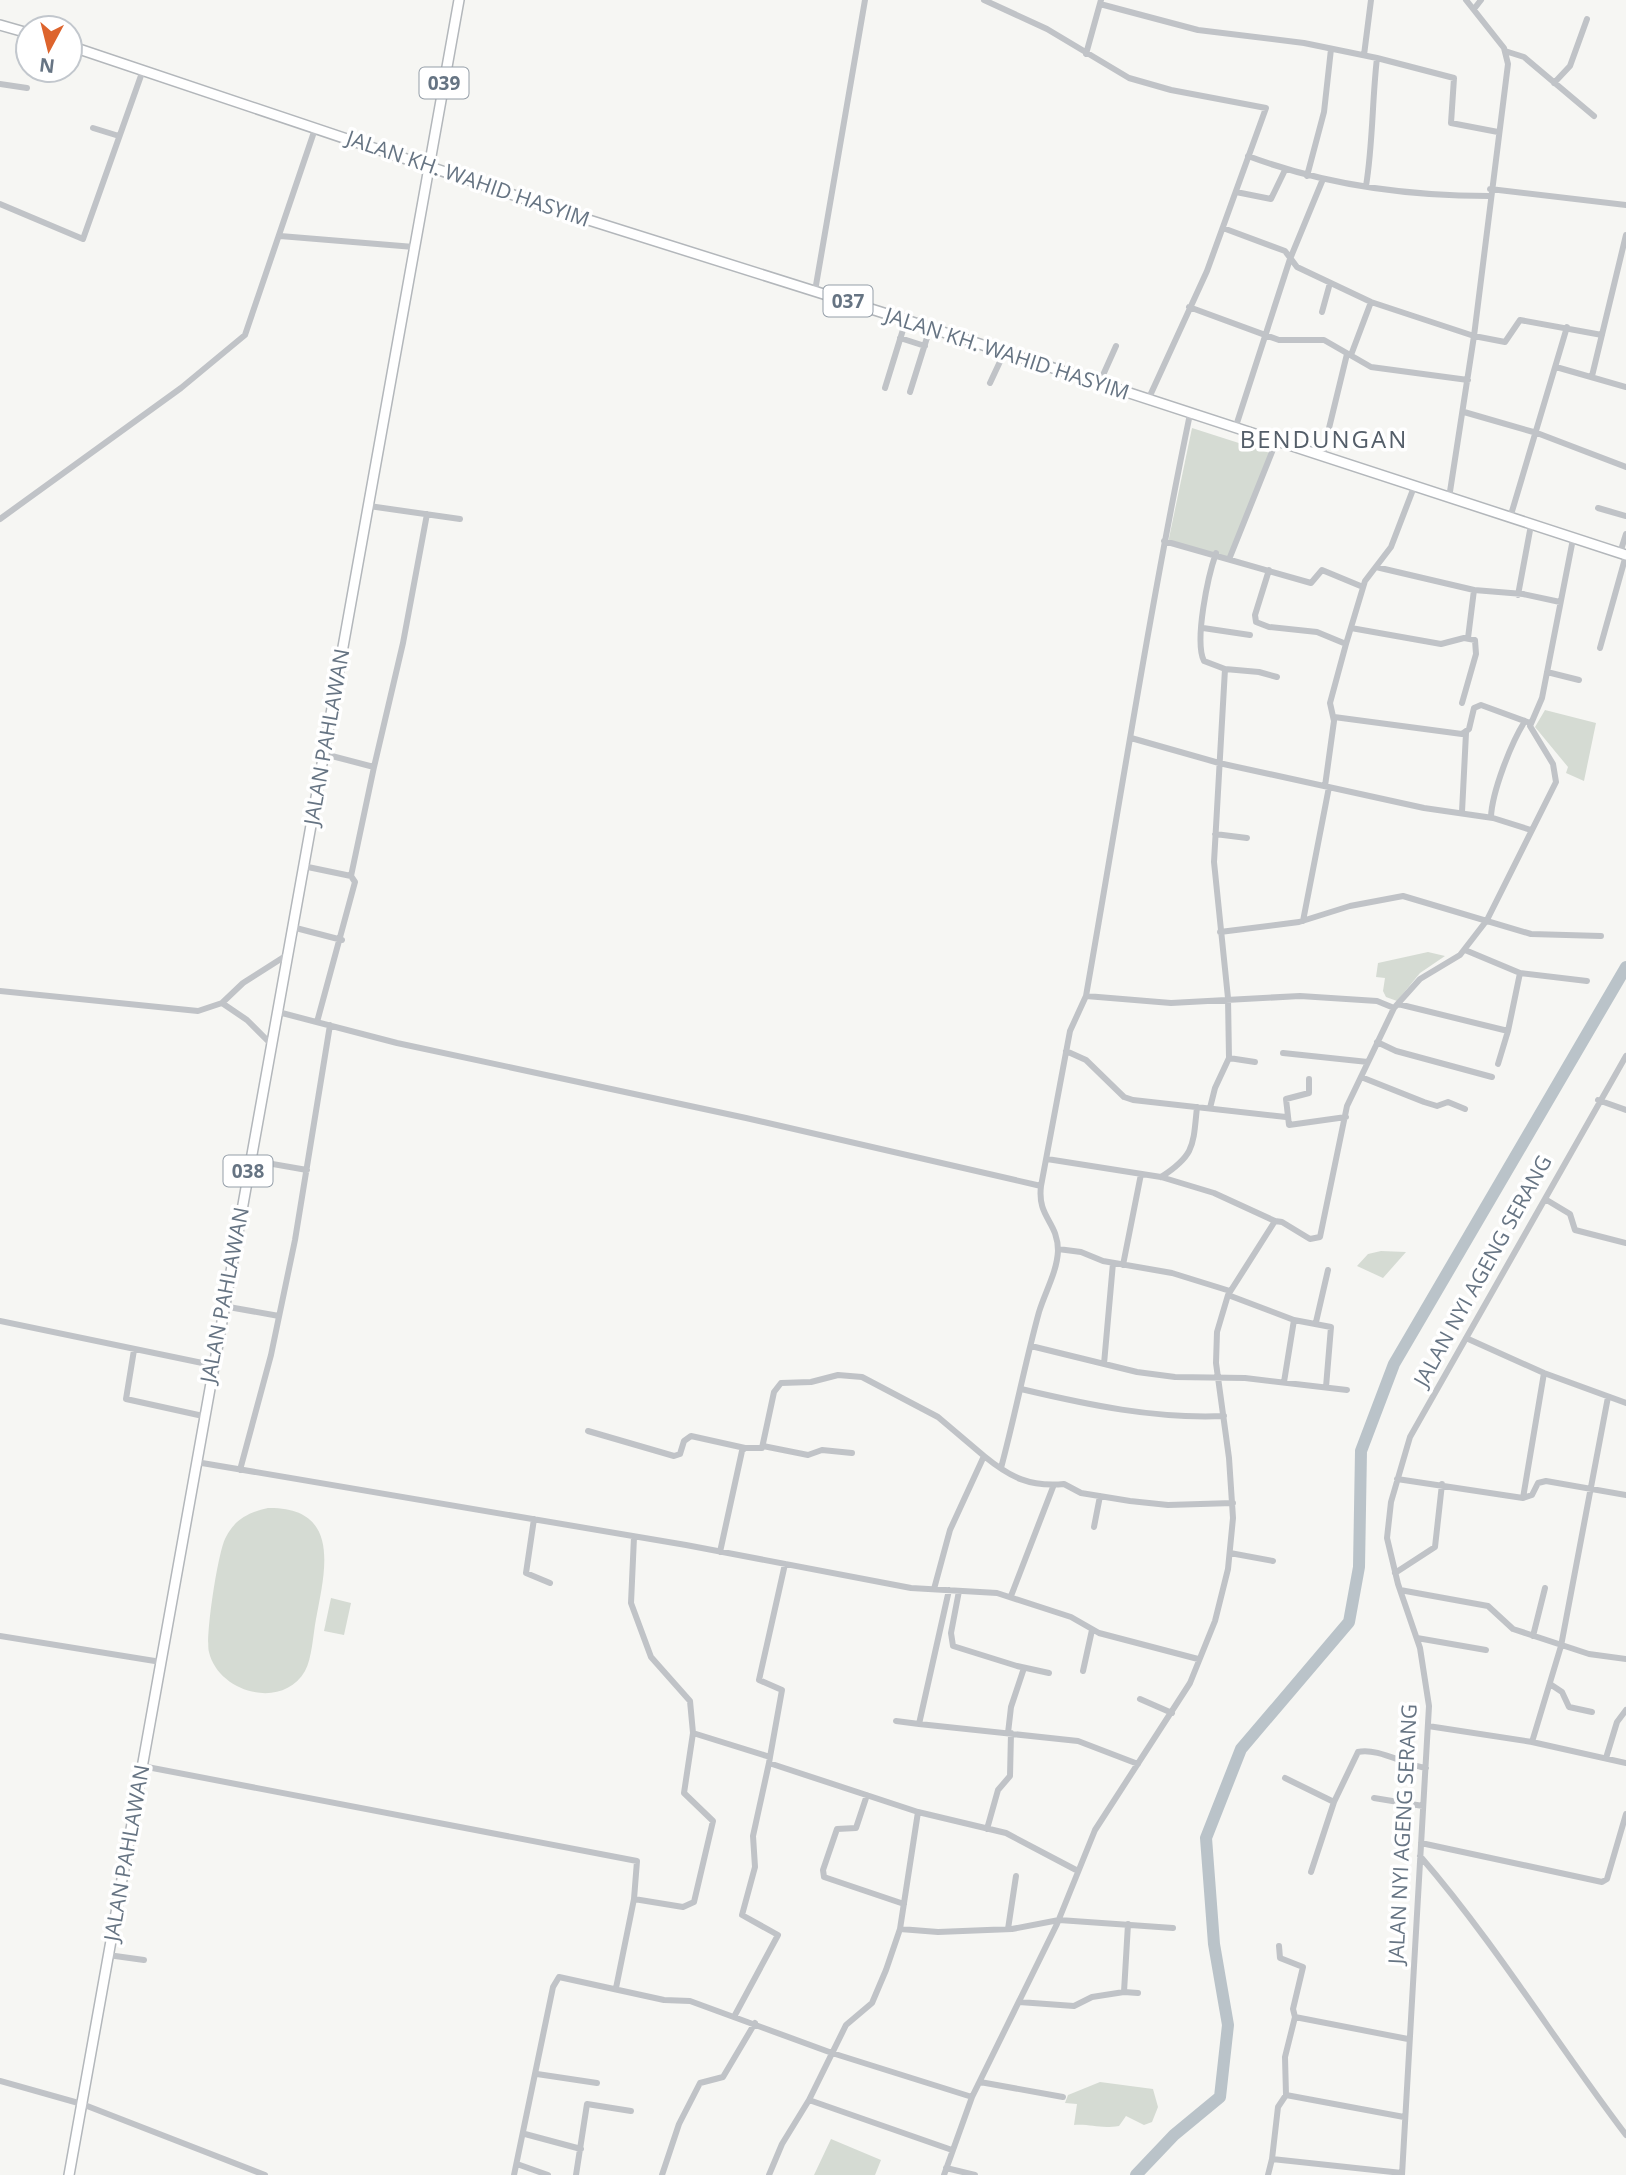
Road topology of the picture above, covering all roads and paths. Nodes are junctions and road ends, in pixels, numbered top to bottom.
1 (459, 0) edge
2 (865, 0) edge
3 (985, 0) edge
4 (1371, 0) edge
5 (1466, 0) edge
6 (1481, 0) edge
7 (1101, 2) edge
8 (1474, 9) junction
9 (1587, 19) dead end
10 (1331, 49) junction
11 (84, 51) edge
12 (1505, 51) junction
13 (1086, 54) junction
14 (1364, 55) junction
15 (1377, 58) junction
16 (143, 70) junction
17 (1554, 83) junction
18 (0, 84) edge
19 (27, 88) dead end
20 (1594, 116) dead end
21 (93, 128) dead end
22 (315, 129) junction
23 (1498, 132) junction
24 (119, 136) junction
25 (1248, 156) junction
26 (428, 166) junction
27 (1285, 170) junction
28 (1307, 176) junction
29 (1323, 179) junction
30 (1366, 186) junction
31 (1236, 192) junction
32 (1489, 193) junction
33 (0, 204) edge
34 (1626, 205) edge
35 (1223, 228) junction
36 (1626, 235) edge
37 (280, 236) junction
38 (414, 247) junction
39 (1290, 259) junction
40 (1330, 283) junction
41 (815, 291) junction
42 (1371, 302) junction
43 (1189, 307) junction
44 (1322, 312) dead end
45 (906, 320) junction
46 (1567, 327) junction
47 (930, 328) junction
48 (1602, 335) junction
49 (1474, 336) junction
50 (1264, 337) junction
51 (900, 338) junction
52 (925, 346) junction
53 (1116, 346) dead end
54 (1004, 353) junction
55 (1349, 354) junction
56 (1556, 367) junction
57 (1592, 376) junction
58 (1468, 380) junction
59 (990, 383) dead end
60 (1100, 384) junction
61 (1626, 387) edge
62 (885, 388) dead end
63 (910, 392) dead end
64 (1148, 400) junction
65 (1464, 412) junction
66 (1189, 414) junction
67 (1235, 429) junction
68 (1537, 433) junction
69 (1276, 442) junction
70 (1322, 457) junction
71 (1626, 467) edge
72 (1414, 487) junction
73 (1449, 498) junction
74 (374, 507) junction
75 (1598, 508) dead end
76 (427, 514) junction
77 (1626, 516) edge
78 (1510, 518) junction
79 (0, 519) edge
80 (460, 519) dead end
81 (1531, 524) junction
82 (1626, 534) edge
83 (1573, 539) junction
84 (1164, 541) junction
85 (1216, 553) junction
86 (1624, 554) edge
87 (1230, 557) junction
88 (1376, 567) junction
89 (1269, 570) junction
90 (1363, 587) junction
91 (1474, 590) junction
92 (1518, 595) junction
93 (1560, 602) junction
94 (1203, 628) junction
95 (1351, 628) junction
96 (1250, 635) dead end
97 (1468, 638) junction
98 (1346, 644) junction
99 (1600, 648) dead end
100 (1225, 669) junction
101 (1547, 672) junction
102 (1277, 677) dead end
103 (1579, 680) dead end
104 (1462, 703) dead end
105 (1334, 718) junction
106 (1528, 722) junction
107 (1466, 733) junction
108 (1131, 738) junction
109 (324, 754) junction
110 (1219, 763) junction
111 (374, 767) junction
112 (1327, 786) junction
113 (1462, 812) junction
114 (1492, 817) junction
115 (1531, 830) junction
116 (1215, 834) junction
117 (1247, 838) dead end
118 (303, 866) junction
119 (351, 876) junction
120 (1487, 920) junction
121 (1303, 921) junction
122 (292, 927) junction
123 (1220, 932) junction
124 (1601, 936) dead end
125 (342, 940) junction
126 (1465, 950) junction
127 (287, 955) junction
128 (1520, 973) junction
129 (1587, 981) dead end
130 (0, 991) edge
131 (1086, 996) junction
132 (1228, 998) junction
133 (222, 1003) junction
134 (1396, 1006) junction
135 (283, 1013) junction
136 (317, 1022) junction
137 (330, 1026) junction
138 (1508, 1031) junction
139 (1377, 1042) junction
140 (272, 1045) junction
141 (1066, 1051) junction
142 (1283, 1053) dead end
143 (1626, 1056) edge
144 (1229, 1058) junction
145 (1255, 1062) dead end
146 (1368, 1062) junction
147 (1498, 1064) dead end
148 (1361, 1077) junction
149 (1492, 1077) dead end
150 (1309, 1079) dead end
151 (1598, 1100) junction
152 (1197, 1107) junction
153 (1210, 1108) junction
154 (1465, 1108) dead end
155 (1626, 1110) edge
156 (1286, 1117) junction
157 (1346, 1117) junction
158 (250, 1160) junction
159 (1047, 1160) junction
160 (307, 1170) junction
161 (1141, 1174) junction
162 (1161, 1177) junction
163 (1041, 1186) junction
164 (1545, 1199) junction
165 (1275, 1221) junction
166 (1626, 1244) edge
167 (1058, 1249) junction
168 (1114, 1263) junction
169 (1123, 1265) junction
170 (1328, 1270) dead end
171 (1229, 1293) junction
172 (223, 1306) junction
173 (279, 1316) junction
174 (1294, 1320) junction
175 (0, 1321) edge
176 (1316, 1322) junction
177 (1466, 1338) junction
178 (1031, 1346) junction
179 (134, 1350) junction
180 (1104, 1364) junction
181 (212, 1365) junction
182 (1544, 1373) junction
183 (1218, 1376) junction
184 (1284, 1382) junction
185 (1326, 1387) junction
186 (1021, 1389) junction
187 (1347, 1390) dead end
188 (1608, 1397) junction
189 (1626, 1403) edge
190 (203, 1416) junction
191 (1224, 1416) junction
192 (588, 1431) dead end
193 (763, 1446) junction
194 (745, 1448) junction
195 (852, 1453) dead end
196 (984, 1456) junction
197 (196, 1462) junction
198 (1001, 1468) junction
199 (240, 1470) junction
200 (1397, 1479) junction
201 (1442, 1484) junction
202 (1053, 1487) junction
203 (1589, 1488) junction
204 (1626, 1495) edge
205 (1100, 1496) junction
206 (1523, 1497) junction
207 (1233, 1503) junction
208 (534, 1519) junction
209 (1094, 1527) dead end
210 (634, 1537) junction
211 (720, 1552) junction
212 (1230, 1553) junction
213 (1273, 1561) dead end
214 (785, 1564) junction
215 (1395, 1573) junction
216 (551, 1583) dead end
217 (1545, 1588) dead end
218 (934, 1589) junction
219 (949, 1590) junction
220 (1400, 1590) junction
221 (960, 1591) junction
222 (1011, 1597) junction
223 (1092, 1630) junction
224 (0, 1636) edge
225 (1533, 1636) junction
226 (1417, 1637) junction
227 (1561, 1646) junction
228 (1486, 1650) dead end
229 (1198, 1659) junction
230 (1626, 1659) edge
231 (161, 1662) junction
232 (1024, 1668) junction
233 (1083, 1671) dead end
234 (1049, 1673) dead end
235 (1550, 1684) junction
236 (1140, 1699) dead end
237 (1626, 1710) edge
238 (1592, 1712) dead end
239 (1172, 1713) junction
240 (896, 1721) dead end
241 (919, 1724) junction
242 (1428, 1726) junction
243 (693, 1733) junction
244 (1010, 1733) junction
245 (1532, 1742) junction
246 (1606, 1758) junction
247 (769, 1760) junction
248 (1626, 1763) edge
249 (1138, 1764) junction
250 (142, 1766) junction
251 (1426, 1768) junction
252 (1285, 1778) dead end
253 (867, 1795) junction
254 (1374, 1798) dead end
255 (1334, 1802) junction
256 (1423, 1806) junction
257 (918, 1812) junction
258 (1626, 1814) edge
259 (987, 1829) junction
260 (1421, 1843) junction
261 (1420, 1856) junction
262 (1078, 1871) junction
263 (1311, 1872) dead end
264 (1016, 1876) dead end
265 (634, 1899) junction
266 (904, 1903) junction
267 (1059, 1920) junction
268 (1128, 1924) junction
269 (1173, 1928) dead end
270 (900, 1929) junction
271 (1008, 1929) junction
272 (1279, 1947) dead end
273 (108, 1955) junction
274 (144, 1961) dead end
275 (616, 1987) junction
276 (1124, 1992) junction
277 (1138, 1993) dead end
278 (1019, 2002) junction
279 (735, 2015) junction
280 (1295, 2017) junction
281 (755, 2023) junction
282 (1408, 2039) junction
283 (832, 2053) junction
284 (537, 2074) junction
285 (0, 2081) edge
286 (597, 2082) dead end
287 (980, 2082) junction
288 (1286, 2095) junction
289 (972, 2097) junction
290 (1063, 2097) dead end
291 (809, 2100) junction
292 (82, 2105) junction
293 (631, 2111) dead end
294 (1404, 2117) junction
295 (525, 2134) junction
296 (1626, 2135) edge
297 (580, 2149) junction
298 (953, 2150) junction
299 (1272, 2159) junction
300 (517, 2164) junction
301 (1323, 2166) junction
302 (945, 2172) edge
303 (1402, 2174) edge
304 (69, 2175) edge
305 (265, 2175) edge
306 (514, 2175) edge
307 (548, 2175) edge
308 (576, 2175) edge
309 (662, 2175) edge
310 (769, 2175) edge
311 (975, 2175) edge
312 (1268, 2175) edge
313 (1322, 2175) edge

1 - 26 main road, 039
2 - 41 street
3 - 13 street
4 - 14 street
5 - 8 street
6 - 8 street
7 - 10 street
7 - 13 street
8 - 12 street
9 - 17 street
10 - 14 street
10 - 28 street
11 - 16 main road, JALAN KH. WAHID HASYIM / 037
12 - 17 street
12 - 23 street
13 - 25 street
14 - 15 street
15 - 23 street
15 - 30 street
16 - 22 main road, JALAN KH. WAHID HASYIM / 037
16 - 24 street
17 - 20 street
18 - 19 street
21 - 24 street
22 - 26 main road, JALAN KH. WAHID HASYIM / 037
22 - 37 street
23 - 32 street
24 - 33 street
25 - 27 street
25 - 31 street
26 - 38 main road, JALAN PAHLAWAN / 038
26 - 41 main road, JALAN KH. WAHID HASYIM / 037
27 - 28 street
27 - 31 street
28 - 29 street
29 - 30 street
29 - 39 street
30 - 32 street
31 - 35 street
32 - 34 street
32 - 49 street
35 - 39 street
35 - 43 street
36 - 48 street
37 - 38 street
37 - 79 street
38 - 74 main road, JALAN PAHLAWAN / 038
39 - 40 street
39 - 50 street
40 - 42 street
40 - 44 street
41 - 45 main road, JALAN KH. WAHID HASYIM / 037
42 - 49 street
42 - 55 street
43 - 50 street
43 - 64 street
45 - 47 main road, JALAN KH. WAHID HASYIM / 037
45 - 51 street
46 - 48 street
46 - 49 street
46 - 56 street
47 - 52 street
47 - 54 main road, JALAN KH. WAHID HASYIM / 037
48 - 57 street
49 - 58 street
50 - 55 street
50 - 67 street
51 - 52 street
51 - 62 street
52 - 63 street
53 - 60 street
54 - 59 street
54 - 60 main road, JALAN KH. WAHID HASYIM / 037
55 - 58 street
55 - 70 street
56 - 57 street
56 - 68 street
57 - 61 street
58 - 65 street
60 - 64 main road, JALAN KH. WAHID HASYIM / 037
64 - 66 main road, JALAN KH. WAHID HASYIM / 037
65 - 68 street
65 - 73 street
66 - 67 main road, JALAN KH. WAHID HASYIM / 037
66 - 84 street
67 - 69 main road, JALAN KH. WAHID HASYIM / 037
68 - 71 street
68 - 78 street
69 - 70 main road, JALAN KH. WAHID HASYIM / 037
69 - 87 street
70 - 72 main road, JALAN KH. WAHID HASYIM / 037
72 - 73 main road, JALAN KH. WAHID HASYIM / 037
72 - 88 street
73 - 78 main road, JALAN KH. WAHID HASYIM / 037
74 - 76 street
74 - 109 main road, JALAN PAHLAWAN / 038
75 - 77 street
76 - 80 street
76 - 111 street
78 - 81 main road, JALAN KH. WAHID HASYIM / 037
81 - 83 main road, JALAN KH. WAHID HASYIM / 037
81 - 92 street
82 - 86 street
83 - 86 main road, JALAN KH. WAHID HASYIM / 037
83 - 93 street
84 - 85 street
84 - 108 street
85 - 87 street
85 - 94 street
86 - 99 street
87 - 89 street
88 - 90 street
88 - 91 street
89 - 90 street
89 - 98 street
90 - 95 street
91 - 92 street
91 - 97 street
92 - 93 street
93 - 101 street
94 - 96 street
94 - 100 street
95 - 97 street
95 - 98 street
97 - 104 street
98 - 105 street
100 - 102 street
100 - 110 street
101 - 103 street
101 - 106 street
105 - 107 street
105 - 112 street
106 - 107 street
106 - 114 street
106 - 115 street
107 - 113 street
108 - 110 street
108 - 131 street
109 - 111 street
109 - 118 main road, JALAN PAHLAWAN / 038
110 - 112 street
110 - 116 street
111 - 119 street
112 - 113 street
112 - 121 street
113 - 114 street
114 - 115 street
115 - 120 street
116 - 117 street
116 - 123 street
118 - 119 street
118 - 122 main road, JALAN PAHLAWAN / 038
119 - 125 street
120 - 121 street
120 - 124 street
120 - 126 street
121 - 123 street
122 - 125 street
122 - 127 main road, JALAN PAHLAWAN / 038
123 - 132 street
125 - 136 street
126 - 128 street
126 - 134 street
127 - 133 street
127 - 135 main road, JALAN PAHLAWAN / 038
128 - 129 street
128 - 138 street
130 - 133 street
131 - 132 street
131 - 141 street
132 - 134 street
132 - 144 street
133 - 140 street
134 - 138 street
134 - 139 street
135 - 136 street
135 - 140 main road, JALAN PAHLAWAN / 038
136 - 137 street
137 - 160 street
137 - 163 street
138 - 147 street
139 - 146 street
139 - 149 street
140 - 158 main road, JALAN PAHLAWAN / 038
141 - 152 street
141 - 159 street
142 - 146 street
143 - 151 street, JALAN NYI AGENG SERANG
144 - 145 street
144 - 153 street
146 - 148 street
148 - 154 street
148 - 157 street
150 - 156 street
151 - 155 street
151 - 164 street, JALAN NYI AGENG SERANG
152 - 153 street
152 - 162 street
153 - 156 street
156 - 157 street
157 - 165 street
158 - 160 street
158 - 172 main road, JALAN PAHLAWAN / 038
159 - 161 street
159 - 163 street
160 - 173 street
161 - 162 street
161 - 169 street
162 - 165 street
163 - 167 street
164 - 166 street
164 - 177 street, JALAN NYI AGENG SERANG
165 - 171 street
167 - 168 street
167 - 178 street
168 - 169 street
168 - 180 street
169 - 171 street
170 - 176 street
171 - 174 street
171 - 183 street
172 - 173 street
172 - 181 main road, JALAN PAHLAWAN / 038
173 - 199 street
174 - 176 street
174 - 184 street
175 - 179 street
176 - 185 street
177 - 182 street
177 - 200 street, JALAN NYI AGENG SERANG
178 - 180 street
178 - 186 street
179 - 181 street
179 - 190 street
180 - 183 street
181 - 190 main road, JALAN PAHLAWAN / 038
182 - 188 street
182 - 206 street
183 - 184 street
183 - 191 street
184 - 185 street
185 - 187 street
186 - 191 street
186 - 198 street
188 - 189 street
188 - 203 street
190 - 197 main road, JALAN PAHLAWAN / 038
191 - 207 street
192 - 194 street
193 - 194 street
193 - 195 street
193 - 196 street
194 - 211 street
196 - 198 street
196 - 218 street
197 - 199 street
197 - 231 main road, JALAN PAHLAWAN / 038
198 - 202 street
199 - 208 street
200 - 201 street
200 - 215 street, JALAN NYI AGENG SERANG
201 - 206 street
201 - 215 street
202 - 205 street
202 - 222 street
203 - 204 street
203 - 206 street
203 - 227 street
205 - 207 street
205 - 209 street
207 - 212 street
208 - 210 street
208 - 216 street
210 - 211 street
210 - 243 street
211 - 214 street
212 - 213 street
212 - 229 street
214 - 218 street
214 - 247 street
215 - 220 street, JALAN NYI AGENG SERANG
217 - 225 street
218 - 219 street
219 - 221 street
219 - 241 street
220 - 225 street
220 - 226 street, JALAN NYI AGENG SERANG
221 - 222 street
221 - 232 street
222 - 223 street
223 - 229 street
223 - 233 street
224 - 231 street
225 - 227 street
226 - 228 street
226 - 242 street, JALAN NYI AGENG SERANG
227 - 230 street
227 - 235 street
229 - 239 street
231 - 250 main road, JALAN PAHLAWAN / 038
232 - 234 street
232 - 244 street
235 - 238 street
235 - 245 street
236 - 239 street
237 - 246 street
239 - 249 street
240 - 241 street
241 - 244 street
242 - 245 street
242 - 251 street, JALAN NYI AGENG SERANG
243 - 247 street
243 - 265 street
244 - 249 street
244 - 259 street
245 - 246 street
246 - 248 street
247 - 253 street
247 - 279 street
249 - 262 street
250 - 265 street
250 - 273 main road, JALAN PAHLAWAN / 038
251 - 255 street
251 - 256 street, JALAN NYI AGENG SERANG
252 - 255 street
253 - 257 street
253 - 266 street
254 - 256 street
255 - 263 street
256 - 260 street, JALAN NYI AGENG SERANG
257 - 259 street
257 - 266 street
258 - 260 street
259 - 262 street
260 - 261 street, JALAN NYI AGENG SERANG
261 - 282 street, JALAN NYI AGENG SERANG
261 - 296 street
262 - 267 street
264 - 271 street
265 - 275 street
266 - 270 street
267 - 268 street
267 - 271 street
267 - 278 street
268 - 269 street
268 - 276 street
270 - 271 street
270 - 283 street
272 - 280 street
273 - 274 street
273 - 292 main road, JALAN PAHLAWAN / 038
275 - 279 street
275 - 284 street
276 - 277 street
276 - 278 street
278 - 287 street
279 - 281 street
280 - 282 street
280 - 288 street
281 - 283 street
281 - 309 street
282 - 294 street, JALAN NYI AGENG SERANG
283 - 289 street
283 - 291 street
284 - 286 street
284 - 295 street
285 - 292 street
287 - 289 street
287 - 290 street
288 - 294 street
288 - 299 street
289 - 298 street
291 - 298 street
291 - 310 street
292 - 304 main road, JALAN PAHLAWAN / 038
292 - 305 street
293 - 297 street
294 - 303 street, JALAN NYI AGENG SERANG
295 - 297 street
295 - 300 street
297 - 308 street
298 - 302 street
299 - 301 street
299 - 312 street
300 - 306 street
300 - 307 street
301 - 303 street
301 - 313 street
302 - 311 street

